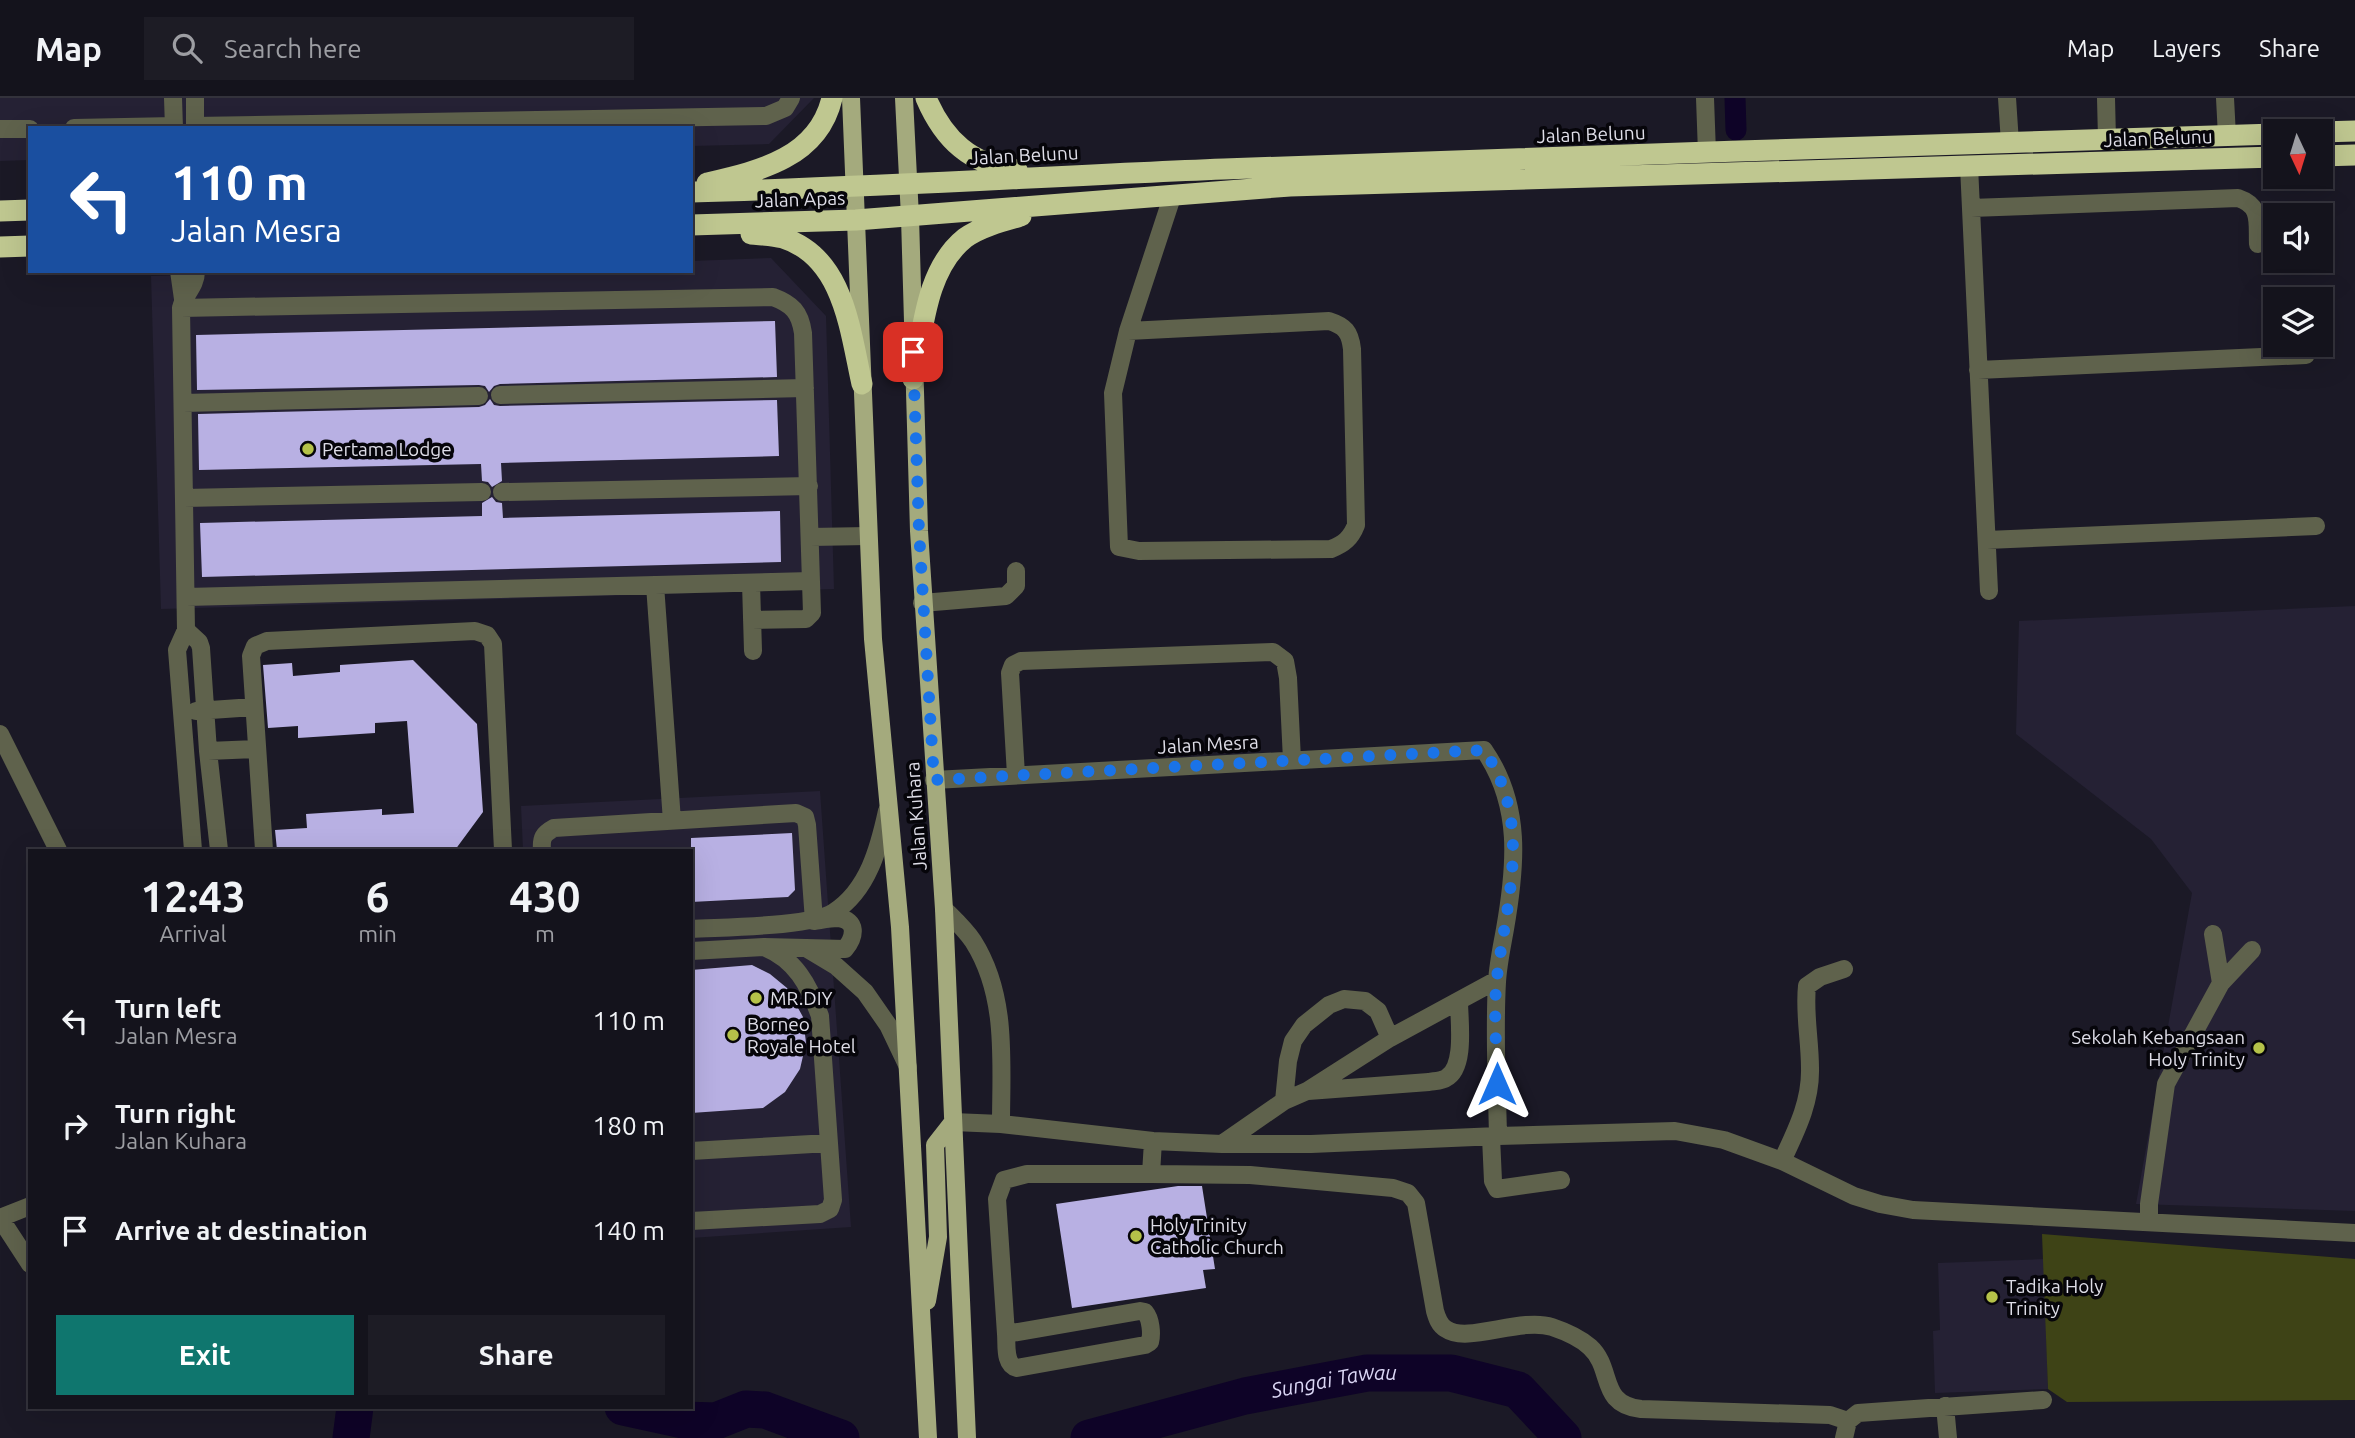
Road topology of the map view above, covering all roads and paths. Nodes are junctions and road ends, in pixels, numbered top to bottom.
1 (173, 98) edge
2 (195, 98) edge
3 (832, 98) edge
4 (852, 98) edge
5 (904, 98) edge
6 (926, 98) edge
7 (1705, 98) edge
8 (2007, 98) edge
9 (2106, 98) edge
10 (2225, 98) edge
11 (788, 103) edge
12 (174, 126) edge
13 (195, 126) edge
14 (247, 126) edge
15 (0, 129) edge
16 (28, 129) edge
17 (2355, 131) edge
18 (2333, 132) edge
19 (2263, 134) edge
20 (2227, 135) junction
21 (2107, 139) junction
22 (2010, 143) junction
23 (1707, 153) junction
24 (2355, 155) edge
25 (2333, 156) edge
26 (2263, 157) edge
27 (1969, 166) junction
28 (1061, 175) junction
29 (909, 184) junction
30 (693, 187) edge
31 (855, 188) junction
32 (693, 192) edge
33 (1173, 194) junction
34 (1063, 204) junction
35 (1970, 208) junction
36 (28, 210) edge
37 (0, 211) edge
38 (910, 216) junction
39 (856, 220) junction
40 (693, 227) edge
41 (693, 227) edge
42 (2258, 244) dead end
43 (28, 246) edge
44 (0, 247) edge
45 (179, 273) edge
46 (196, 273) edge
47 (182, 304) junction
48 (1128, 331) junction
49 (2263, 357) edge
50 (1979, 370) junction
51 (913, 379) junction
52 (862, 384) junction
53 (805, 388) junction
54 (500, 395) dead end
55 (480, 396) dead end
56 (183, 403) junction
57 (809, 486) junction
58 (482, 492) dead end
59 (502, 492) dead end
60 (184, 498) junction
61 (2316, 526) dead end
62 (868, 536) junction
63 (810, 537) junction
64 (1987, 540) junction
65 (1016, 571) dead end
66 (811, 581) junction
67 (751, 583) junction
68 (655, 585) junction
69 (1989, 591) dead end
70 (186, 597) junction
71 (922, 603) junction
72 (752, 620) junction
73 (187, 630) junction
74 (754, 651) dead end
75 (254, 707) junction
76 (205, 710) junction
77 (182, 712) junction
78 (0, 734) edge
79 (257, 748) junction
80 (208, 751) junction
81 (1292, 760) junction
82 (1016, 775) junction
83 (934, 780) junction
84 (888, 807) junction
85 (672, 821) junction
86 (58, 849) edge
87 (193, 849) edge
88 (219, 849) edge
89 (264, 849) edge
90 (503, 849) edge
91 (542, 849) edge
92 (944, 909) junction
93 (814, 921) junction
94 (693, 929) edge
95 (2213, 934) dead end
96 (764, 947) junction
97 (806, 948) junction
98 (2252, 950) dead end
99 (693, 951) edge
100 (1844, 969) dead end
101 (1497, 980) junction
102 (2221, 983) junction
103 (1459, 1001) junction
104 (1390, 1038) junction
105 (908, 1067) junction
106 (1307, 1091) junction
107 (1284, 1101) junction
108 (953, 1122) junction
109 (1000, 1124) junction
110 (1494, 1136) junction
111 (1153, 1141) junction
112 (829, 1143) junction
113 (1222, 1144) junction
114 (693, 1151) edge
115 (1782, 1161) junction
116 (1151, 1174) junction
117 (1561, 1180) dead end
118 (28, 1207) edge
119 (0, 1218) edge
120 (693, 1221) edge
121 (2149, 1222) junction
122 (2355, 1233) edge
123 (28, 1261) edge
124 (921, 1333) junction
125 (1006, 1334) junction
126 (2042, 1400) dead end
127 (1945, 1406) junction
128 (1846, 1430) edge
129 (928, 1438) edge
130 (967, 1438) edge
131 (1948, 1438) edge

1 - 12 street
2 - 13 street
3 - 30 highway
4 - 31 main road
5 - 29 main road
6 - 28 highway
7 - 23 street
8 - 22 street
9 - 21 street
10 - 20 street
11 - 14 street
15 - 16 street
17 - 18 highway
19 - 20 highway, Jalan Belunu
20 - 21 highway, Jalan Belunu
21 - 22 highway, Jalan Belunu
22 - 23 highway, Jalan Belunu
23 - 28 highway, Jalan Belunu
24 - 25 highway
26 - 27 highway, Jalan Belunu
27 - 33 highway, Jalan Belunu
27 - 35 street
28 - 29 highway, Jalan Belunu
29 - 31 highway, Jalan Apas
29 - 38 main road, Jalan Kuhara
31 - 32 highway, Jalan Apas
31 - 39 main road, Jalan Kuhara
33 - 34 highway, Jalan Belunu
33 - 48 street
34 - 38 highway, Jalan Belunu
34 - 51 highway
35 - 42 street
35 - 50 street
36 - 37 highway
38 - 39 highway, Jalan Apas
38 - 51 main road, Jalan Kuhara
39 - 40 highway, Jalan Apas
39 - 52 main road, Jalan Kuhara
41 - 52 highway
43 - 44 highway
45 - 47 street
46 - 47 street
47 - 53 street
47 - 56 street
48 - 48 street
49 - 50 street
50 - 64 street
51 - 71 main road, Jalan Kuhara
52 - 62 main road, Jalan Kuhara
53 - 54 street
53 - 57 street
55 - 56 street
56 - 60 street
57 - 59 street
57 - 63 street
58 - 60 street
60 - 70 street
61 - 64 street
62 - 63 street
62 - 84 main road, Jalan Kuhara
63 - 66 street
64 - 69 street
65 - 71 street
66 - 67 street
66 - 72 street
67 - 68 street
67 - 72 street
68 - 70 street
68 - 85 street
70 - 73 street
71 - 83 main road, Jalan Kuhara
72 - 74 street
73 - 76 street
73 - 77 street
75 - 76 street
75 - 79 street
75 - 90 street
76 - 77 street
76 - 80 street
77 - 87 street
78 - 86 street
79 - 80 street
79 - 89 street
80 - 88 street
81 - 82 street, Jalan Mesra
81 - 82 street
81 - 101 street, Jalan Mesra
82 - 83 street, Jalan Mesra
83 - 92 main road, Jalan Kuhara
84 - 93 street
84 - 105 main road, Jalan Kuhara
85 - 91 street
85 - 93 street
92 - 108 main road, Jalan Kuhara
92 - 109 street
93 - 94 street
93 - 97 street
95 - 102 street
96 - 97 street
96 - 99 street
96 - 112 street
97 - 105 street
98 - 102 street
100 - 115 street
101 - 103 street
101 - 110 street
102 - 121 street
103 - 104 street
103 - 106 street
104 - 106 street
104 - 107 street
105 - 124 main road, Jalan Kuhara
106 - 107 street
107 - 113 street
108 - 109 street
108 - 124 main road
108 - 130 main road, Jalan Kuhara
109 - 111 street
110 - 113 street
110 - 115 street
110 - 117 street
111 - 113 street
111 - 116 street
112 - 114 street
112 - 120 street
115 - 121 street
116 - 125 street
116 - 128 street
118 - 119 street
119 - 123 street
121 - 122 street
124 - 129 main road, Jalan Kuhara
125 - 125 street
126 - 127 street
127 - 128 street
127 - 131 street

